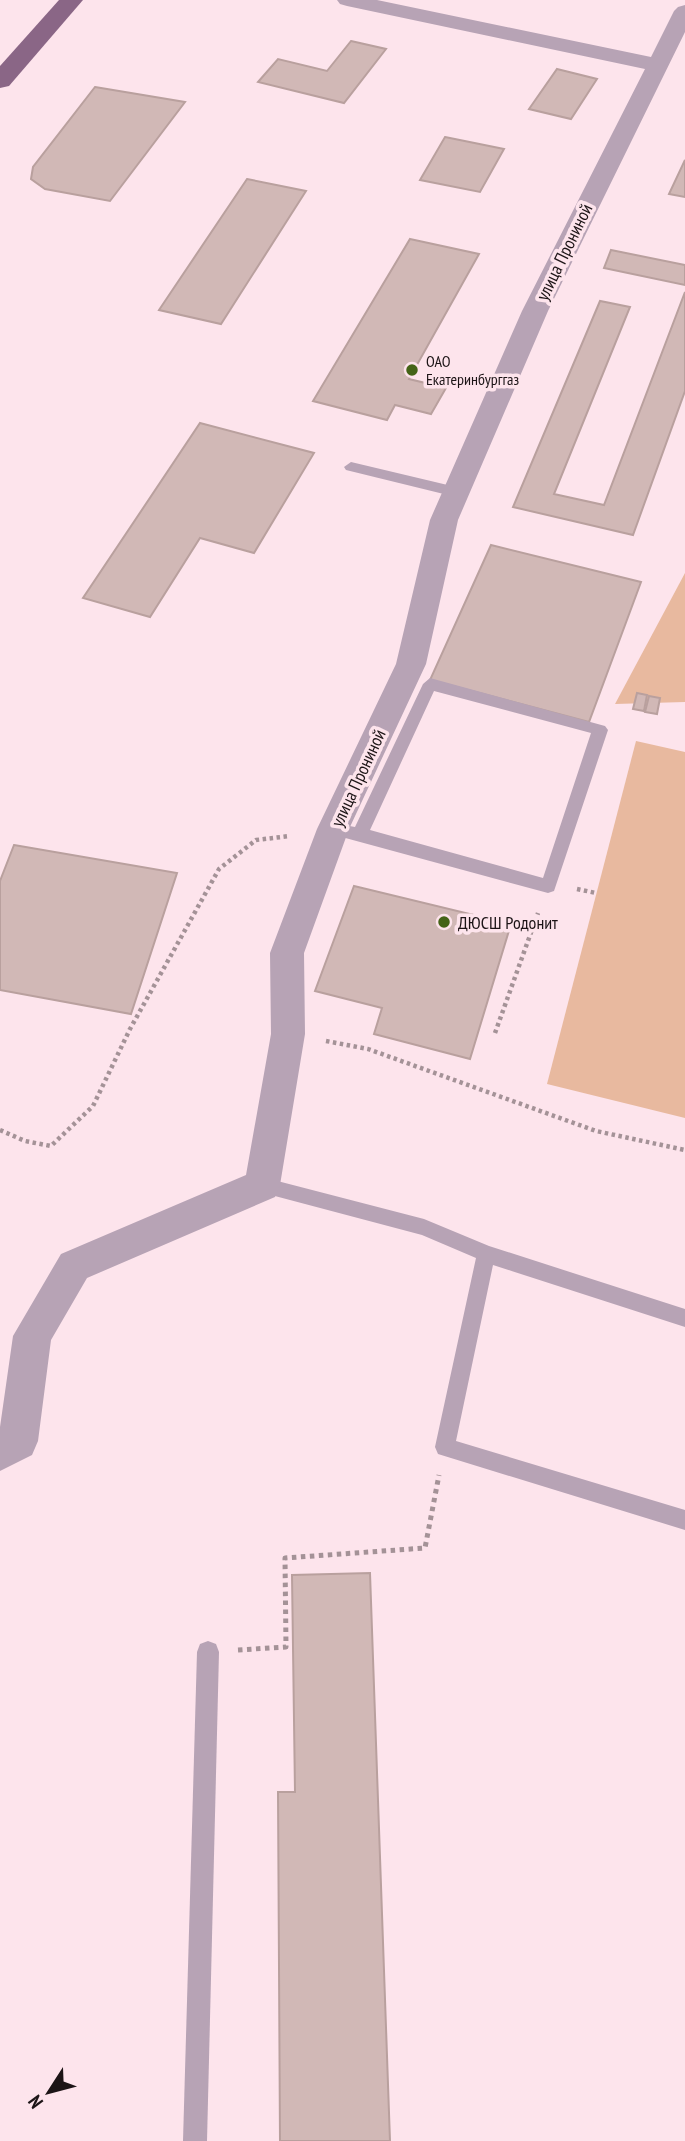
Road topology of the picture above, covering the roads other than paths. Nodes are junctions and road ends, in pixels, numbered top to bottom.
1 (71, 0) edge
2 (347, 0) edge
3 (685, 11) edge
4 (677, 43) edge
5 (656, 65) junction
6 (0, 81) edge
7 (351, 467) dead end
8 (456, 492) junction
9 (347, 832) junction
10 (262, 1185) junction
11 (486, 1254) junction
12 (685, 1318) edge
13 (0, 1451) edge
14 (685, 1520) edge
15 (208, 1652) road end
16 (195, 2141) edge

1 - 6 main road
2 - 5 street
3 - 4 street, улица Прониной
4 - 5 street, улица Прониной
5 - 8 street, улица Прониной
7 - 8 lane
8 - 9 street, улица Прониной
9 - 9 lane
9 - 10 street, улица Прониной
10 - 11 lane
10 - 13 street
11 - 12 lane
11 - 14 lane
15 - 16 lane

